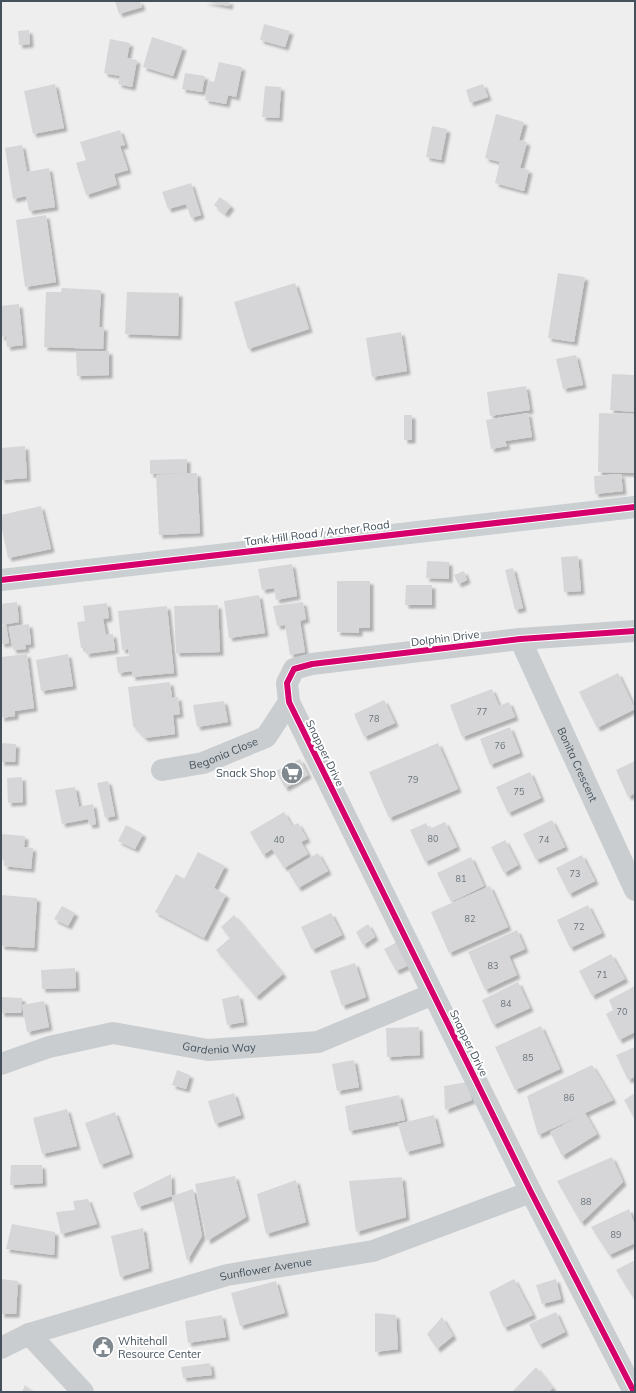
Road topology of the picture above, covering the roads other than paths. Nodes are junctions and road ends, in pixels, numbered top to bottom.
1 (635, 506) edge
2 (1, 580) edge
3 (635, 631) edge
4 (520, 639) junction
5 (289, 702) junction
6 (162, 770) dead end
7 (635, 890) edge
8 (433, 994) junction
9 (1, 1064) edge
10 (531, 1192) junction
11 (29, 1334) junction
12 (1, 1348) edge
13 (83, 1392) edge
14 (634, 1392) edge

1 - 2 street, Tank Hill Road / Archer Road
3 - 4 street, Dolphin Drive
4 - 5 street, Dolphin Drive
4 - 7 street, Bonita Crescent
5 - 6 street, Begonia Close
5 - 8 street, Snapper Drive
8 - 9 street, Gardenia Way
8 - 10 street, Snapper Drive
10 - 11 street, Sunflower Avenue
10 - 14 street, Snapper Drive
11 - 12 street, Sunflower Avenue
11 - 13 street

